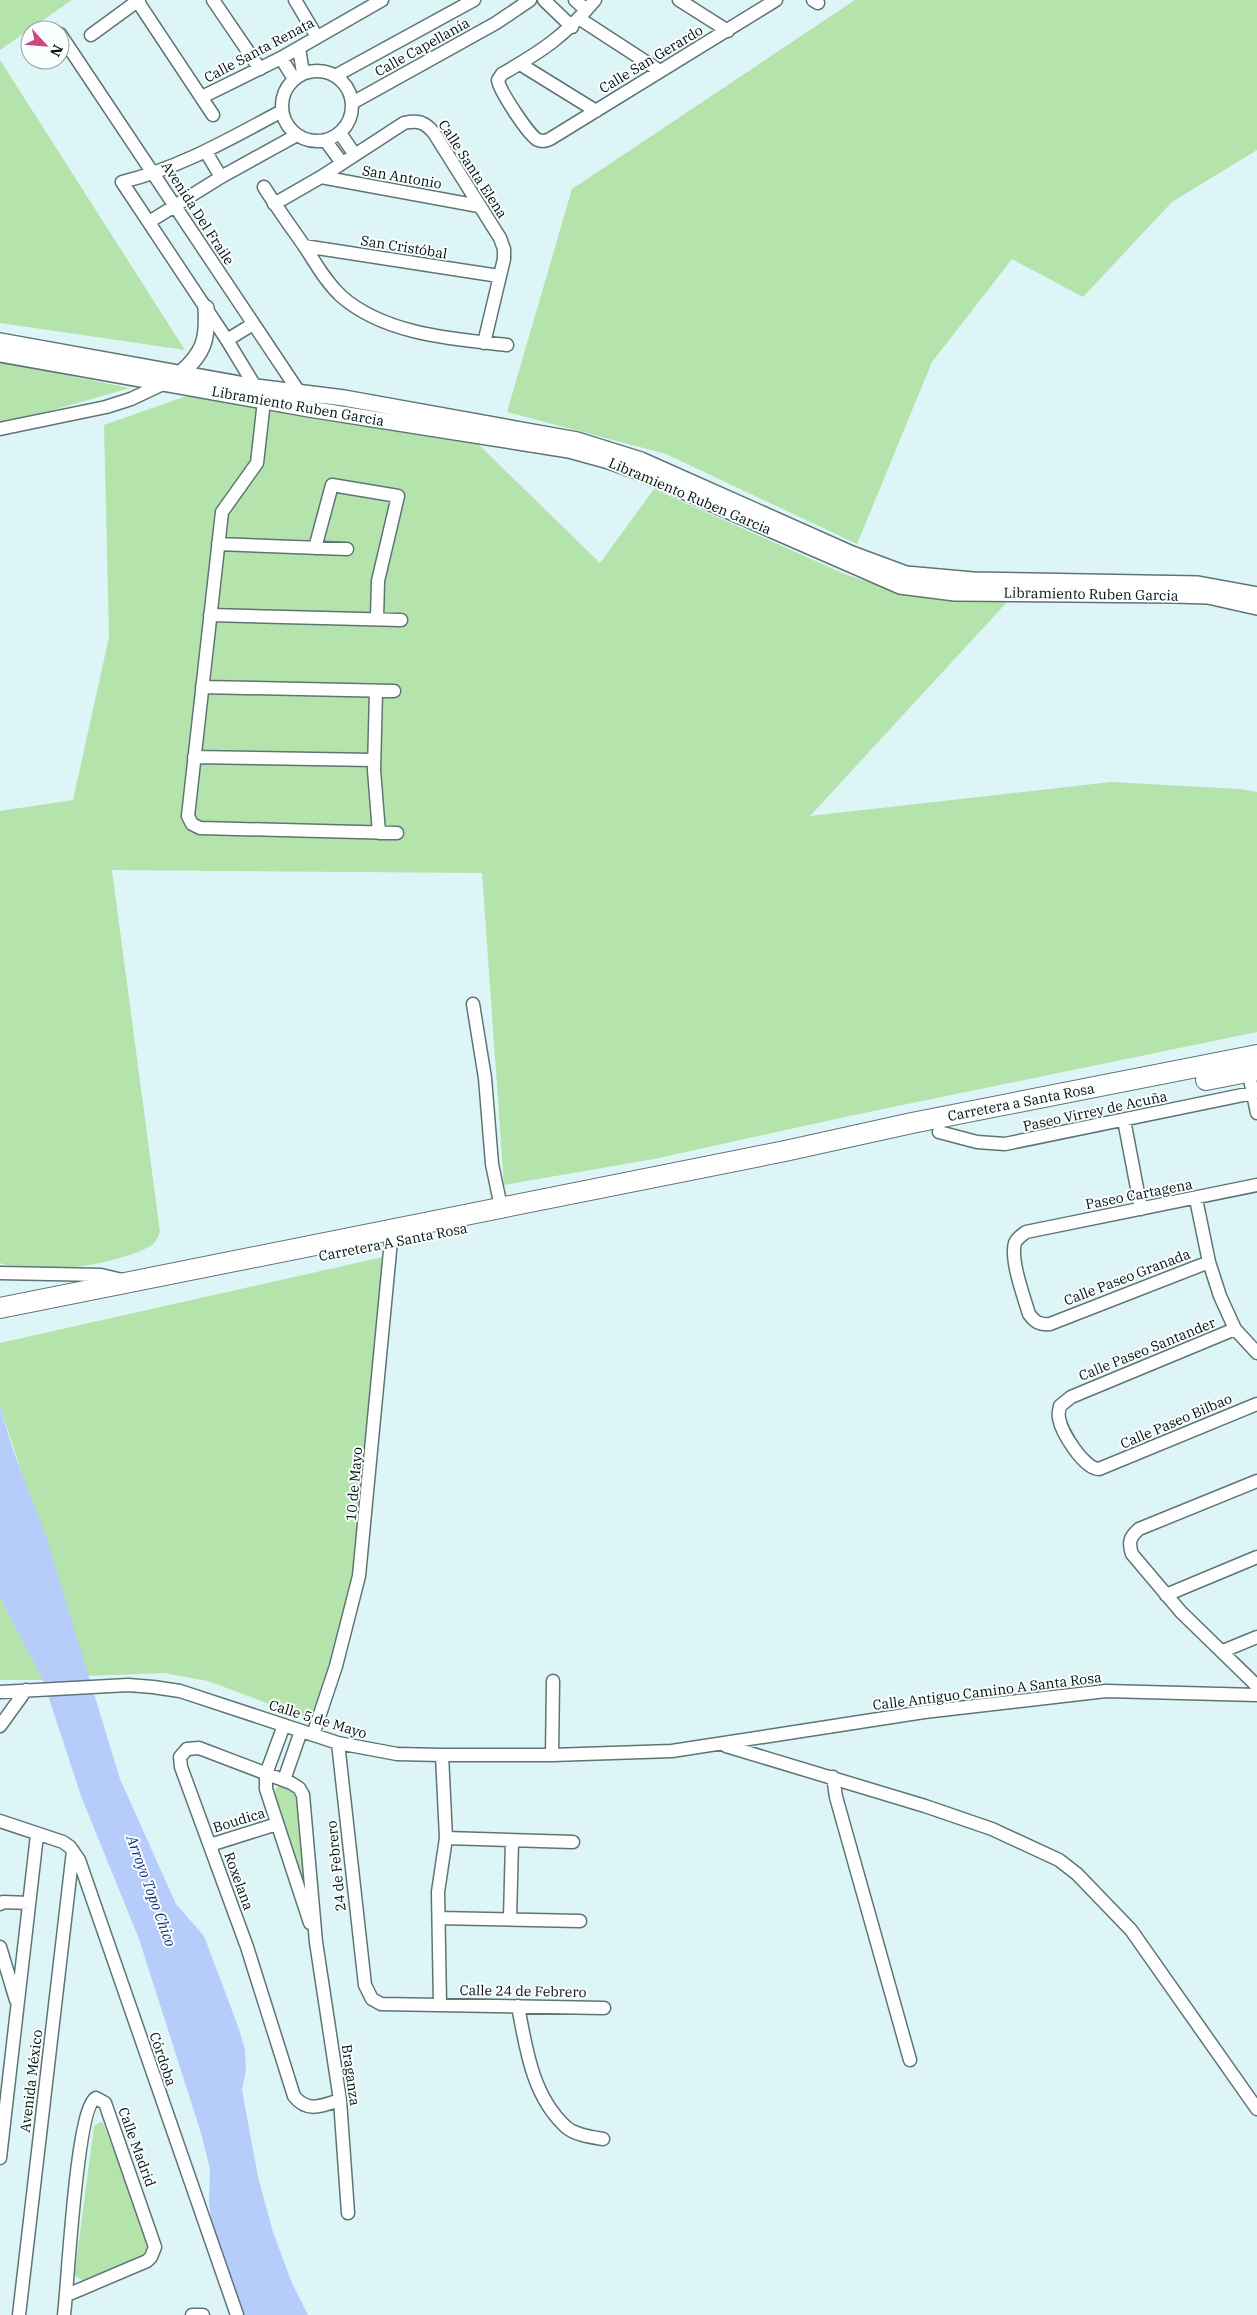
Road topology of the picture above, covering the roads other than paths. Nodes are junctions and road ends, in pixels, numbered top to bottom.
1 (213, 0) edge
2 (294, 0) edge
3 (474, 0) edge
4 (530, 0) edge
5 (544, 0) edge
6 (575, 0) edge
7 (679, 0) edge
8 (776, 0) edge
9 (138, 1) edge
10 (378, 1) edge
11 (583, 14) edge
12 (728, 31) junction
13 (91, 35) dead end
14 (318, 36) junction
15 (299, 48) junction
16 (70, 49) edge
17 (281, 58) junction
18 (520, 64) junction
19 (260, 69) junction
20 (660, 71) junction
21 (299, 76) junction
22 (335, 76) junction
23 (202, 97) junction
24 (352, 103) junction
25 (282, 111) junction
26 (596, 111) junction
27 (213, 116) dead end
28 (340, 133) junction
29 (296, 135) junction
30 (325, 140) junction
31 (206, 152) junction
32 (355, 155) junction
33 (342, 163) junction
34 (154, 174) junction
35 (221, 177) junction
36 (321, 177) junction
37 (264, 187) dead end
38 (274, 204) junction
39 (176, 206) junction
40 (479, 206) junction
41 (149, 222) junction
42 (304, 246) junction
43 (499, 276) junction
44 (206, 308) junction
45 (252, 324) junction
46 (227, 340) junction
47 (0, 341) edge
48 (484, 343) junction
49 (506, 345) dead end
50 (0, 354) edge
51 (181, 373) junction
52 (165, 383) junction
53 (256, 387) junction
54 (299, 393) junction
55 (264, 401) junction
56 (309, 409) junction
57 (0, 429) edge
58 (218, 544) junction
59 (315, 548) junction
60 (347, 549) dead end
61 (1257, 595) edge
62 (1257, 607) edge
63 (210, 615) junction
64 (377, 619) junction
65 (401, 620) dead end
66 (202, 687) junction
67 (376, 691) junction
68 (394, 691) dead end
69 (194, 757) junction
70 (374, 760) junction
71 (379, 833) junction
72 (397, 833) dead end
73 (473, 1004) dead end
74 (1252, 1064) edge
75 (1255, 1093) edge
76 (1257, 1113) edge
77 (1124, 1120) junction
78 (938, 1132) junction
79 (786, 1156) junction
80 (1257, 1186) edge
81 (1196, 1199) junction
82 (501, 1207) junction
83 (1141, 1209) junction
84 (392, 1236) junction
85 (1209, 1262) junction
86 (0, 1272) edge
87 (129, 1282) junction
88 (65, 1294) junction
89 (0, 1297) edge
90 (0, 1308) edge
91 (0, 1321) edge
92 (1056, 1321) joint
93 (1235, 1329) junction
94 (1257, 1353) edge
95 (1257, 1404) edge
96 (1107, 1466) joint
97 (1257, 1481) edge
98 (1257, 1557) edge
99 (1166, 1595) junction
100 (1257, 1637) edge
101 (1223, 1651) junction
102 (553, 1681) dead end
103 (1257, 1686) edge
104 (26, 1690) junction
105 (0, 1692) edge
106 (1257, 1695) edge
107 (2, 1722) edge
108 (284, 1725) junction
109 (0, 1732) edge
110 (307, 1733) junction
111 (338, 1743) junction
112 (722, 1744) junction
113 (442, 1755) junction
114 (552, 1755) junction
115 (266, 1774) junction
116 (833, 1778) junction
117 (284, 1780) junction
118 (302, 1792) joint
119 (0, 1821) edge
120 (277, 1824) junction
121 (37, 1835) junction
122 (446, 1838) junction
123 (512, 1841) junction
124 (574, 1842) dead end
125 (210, 1845) junction
126 (73, 1850) junction
127 (29, 1903) junction
128 (0, 1904) edge
129 (439, 1918) junction
130 (510, 1919) junction
131 (580, 1921) dead end
132 (316, 1942) junction
133 (0, 1947) edge
134 (365, 1986) joint
135 (440, 2004) junction
136 (18, 2005) junction
137 (518, 2006) junction
138 (604, 2008) dead end
139 (910, 2060) dead end
140 (340, 2100) junction
141 (1257, 2109) edge
142 (602, 2139) dead end
143 (0, 2158) edge
144 (348, 2214) dead end
145 (66, 2295) junction
146 (19, 2315) edge
147 (64, 2315) edge
148 (192, 2315) edge
149 (203, 2315) edge
150 (237, 2315) edge

1 - 19 street
2 - 14 street
3 - 22 street
4 - 24 street, Calle Capellanía
5 - 11 street
6 - 11 street
7 - 12 street
8 - 12 street, Calle San Gerardo
9 - 13 street
9 - 23 street, Calle Santa Renata
10 - 14 street, Calle Santa Renata
11 - 18 street
11 - 20 street
12 - 20 street, Calle San Gerardo
14 - 15 street, Calle Santa Renata
15 - 17 street, Calle Santa Renata
15 - 21 street
16 - 34 street, Avenida Del Fraile
17 - 19 street, Calle Santa Renata
17 - 21 street
18 - 26 street
18 - 26 street, Calle San Gerardo
19 - 23 street, Calle Santa Renata
20 - 26 street, Calle San Gerardo
21 - 22 street
21 - 25 street
22 - 24 street
23 - 27 street, Calle Santa Renata
24 - 28 street
25 - 29 street
25 - 31 street
28 - 30 street
28 - 32 street
29 - 30 street
29 - 35 street
30 - 33 street
31 - 34 street
31 - 35 street
32 - 33 street, Calle Santa Elena
32 - 40 street, Calle Santa Elena
33 - 36 street, Calle Santa Elena
34 - 39 street, Avenida Del Fraile
34 - 41 street
35 - 39 street
36 - 38 street, Calle Santa Elena
36 - 40 street, San Antonio
37 - 38 street
38 - 42 street
39 - 41 street
39 - 45 street, Avenida Del Fraile
40 - 43 street, Calle Santa Elena
41 - 44 street
42 - 43 street, San Cristóbal
42 - 48 street
43 - 48 street, Calle Santa Elena
44 - 46 street
44 - 51 street
45 - 46 street
45 - 54 street, Avenida Del Fraile
46 - 53 street
47 - 51 street, Libramiento Ruben Garcia
48 - 49 street
50 - 52 street, Libramiento Ruben Garcia
51 - 53 street, Libramiento Ruben Garcia
52 - 55 street, Libramiento Ruben Garcia
52 - 57 street
53 - 54 street, Libramiento Ruben Garcia
53 - 55 street
54 - 56 street, Avenida Del Fraile
54 - 61 street, Libramiento Ruben Garcia
55 - 56 street, Libramiento Ruben Garcia
55 - 58 street
56 - 62 street, Libramiento Ruben Garcia
58 - 59 street
58 - 63 street
59 - 60 street
59 - 64 street
63 - 64 street
63 - 66 street
64 - 65 street
66 - 67 street
66 - 69 street
67 - 68 street
67 - 70 street
69 - 70 street
69 - 71 street
70 - 71 street
71 - 72 street
73 - 82 street
74 - 75 street
74 - 78 main road, Carretera a Santa Rosa
74 - 79 main road, Carretera a Santa Rosa
75 - 76 street
75 - 77 street, Paseo Virrey de Acuña
77 - 78 street, Paseo Virrey de Acuña
77 - 83 street
78 - 79 main road, Carretera a Santa Rosa
79 - 82 main road, Carretera A Santa Rosa
79 - 84 main road, Carretera A Santa Rosa
80 - 81 street, Paseo Cartagena
81 - 83 street, Paseo Cartagena
81 - 85 street
82 - 84 main road, Carretera A Santa Rosa
83 - 92 street, Paseo Cartagena
84 - 87 main road, Carretera A Santa Rosa
84 - 91 main road, Carretera A Santa Rosa
84 - 110 street, 10 de Mayo
85 - 92 street, Calle Paseo Granada
85 - 93 street
86 - 87 street
87 - 88 main road, Carretera A Santa Rosa
88 - 89 main road
88 - 90 main road, Carretera A Santa Rosa
93 - 94 street
93 - 96 street, Calle Paseo Santander
95 - 96 street, Calle Paseo Bilbao
97 - 99 street
98 - 99 street
99 - 101 street
100 - 101 street
101 - 103 street
102 - 114 street
104 - 105 street, Calle 5 de Mayo
104 - 107 street
104 - 108 street, Calle 5 de Mayo
106 - 112 street, Calle Antiguo Camino A Santa Rosa
107 - 109 street
108 - 110 street, Calle 5 de Mayo
108 - 115 street
110 - 111 street, Calle 5 de Mayo
110 - 117 street, 10 de Mayo
111 - 113 street, Calle 5 de Mayo
111 - 134 street, 24 de Febrero
112 - 114 street, Calle 5 de Mayo
112 - 116 street
113 - 114 street, Calle 5 de Mayo
113 - 122 street
115 - 117 street, Roxelana
115 - 120 street, Braganza
115 - 125 street, Roxelana
116 - 139 street
116 - 141 street
117 - 118 street, Roxelana
118 - 132 street, Braganza
119 - 121 street
120 - 125 street, Boudica
120 - 132 street, Braganza
121 - 126 street, Córdoba
121 - 127 street, Avenida México
122 - 123 street
122 - 129 street
123 - 124 street
123 - 130 street
125 - 140 street, Roxelana
126 - 146 street, Avenida México
126 - 150 street, Córdoba
127 - 128 street
127 - 136 street, Avenida México
129 - 130 street
129 - 135 street
130 - 131 street
132 - 140 street, Braganza
133 - 136 street
134 - 135 street, Calle 24 de Febrero
135 - 137 street, Calle 24 de Febrero
136 - 143 street, Avenida México
137 - 138 street, Calle 24 de Febrero
137 - 142 street
140 - 144 street, Braganza
145 - 145 street, Calle Madrid
145 - 147 street, Calle Madrid
148 - 149 street

